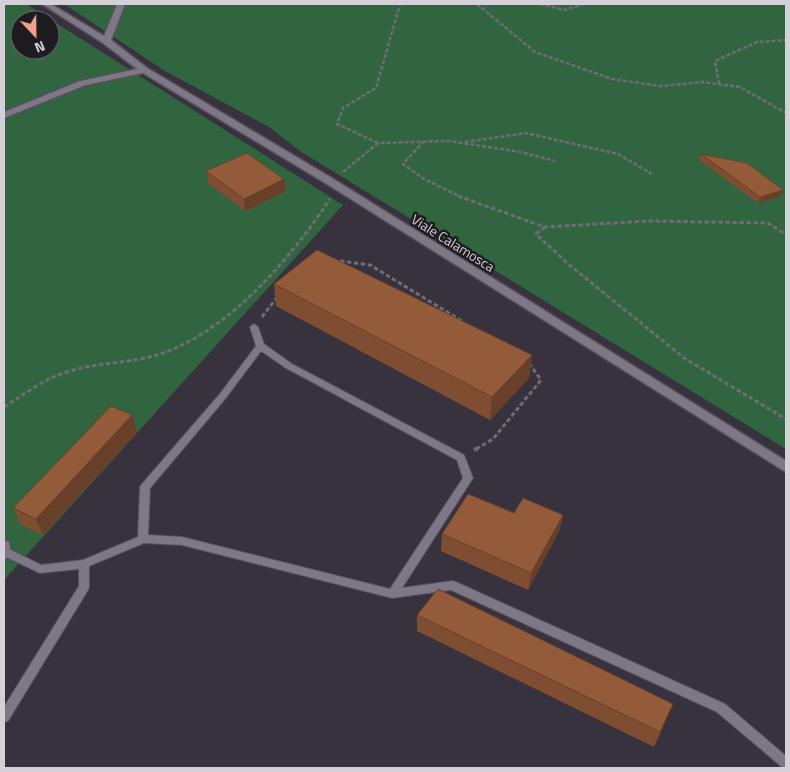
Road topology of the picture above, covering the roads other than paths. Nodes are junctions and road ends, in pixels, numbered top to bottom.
1 (46, 4) edge
2 (121, 4) edge
3 (106, 42) junction
4 (144, 70) junction
5 (4, 115) edge
6 (254, 328) road end
7 (260, 346) junction
8 (786, 467) edge
9 (143, 539) junction
10 (4, 550) edge
11 (84, 564) junction
12 (392, 594) junction
13 (4, 717) edge
14 (786, 763) edge

1 - 3 street, Viale Calamosca
2 - 3 street
3 - 4 street, Viale Calamosca
4 - 5 street
4 - 8 street, Viale Calamosca
6 - 7 lane
7 - 9 lane
7 - 12 lane
9 - 11 lane
9 - 12 lane
10 - 11 lane
11 - 13 lane
12 - 14 lane

